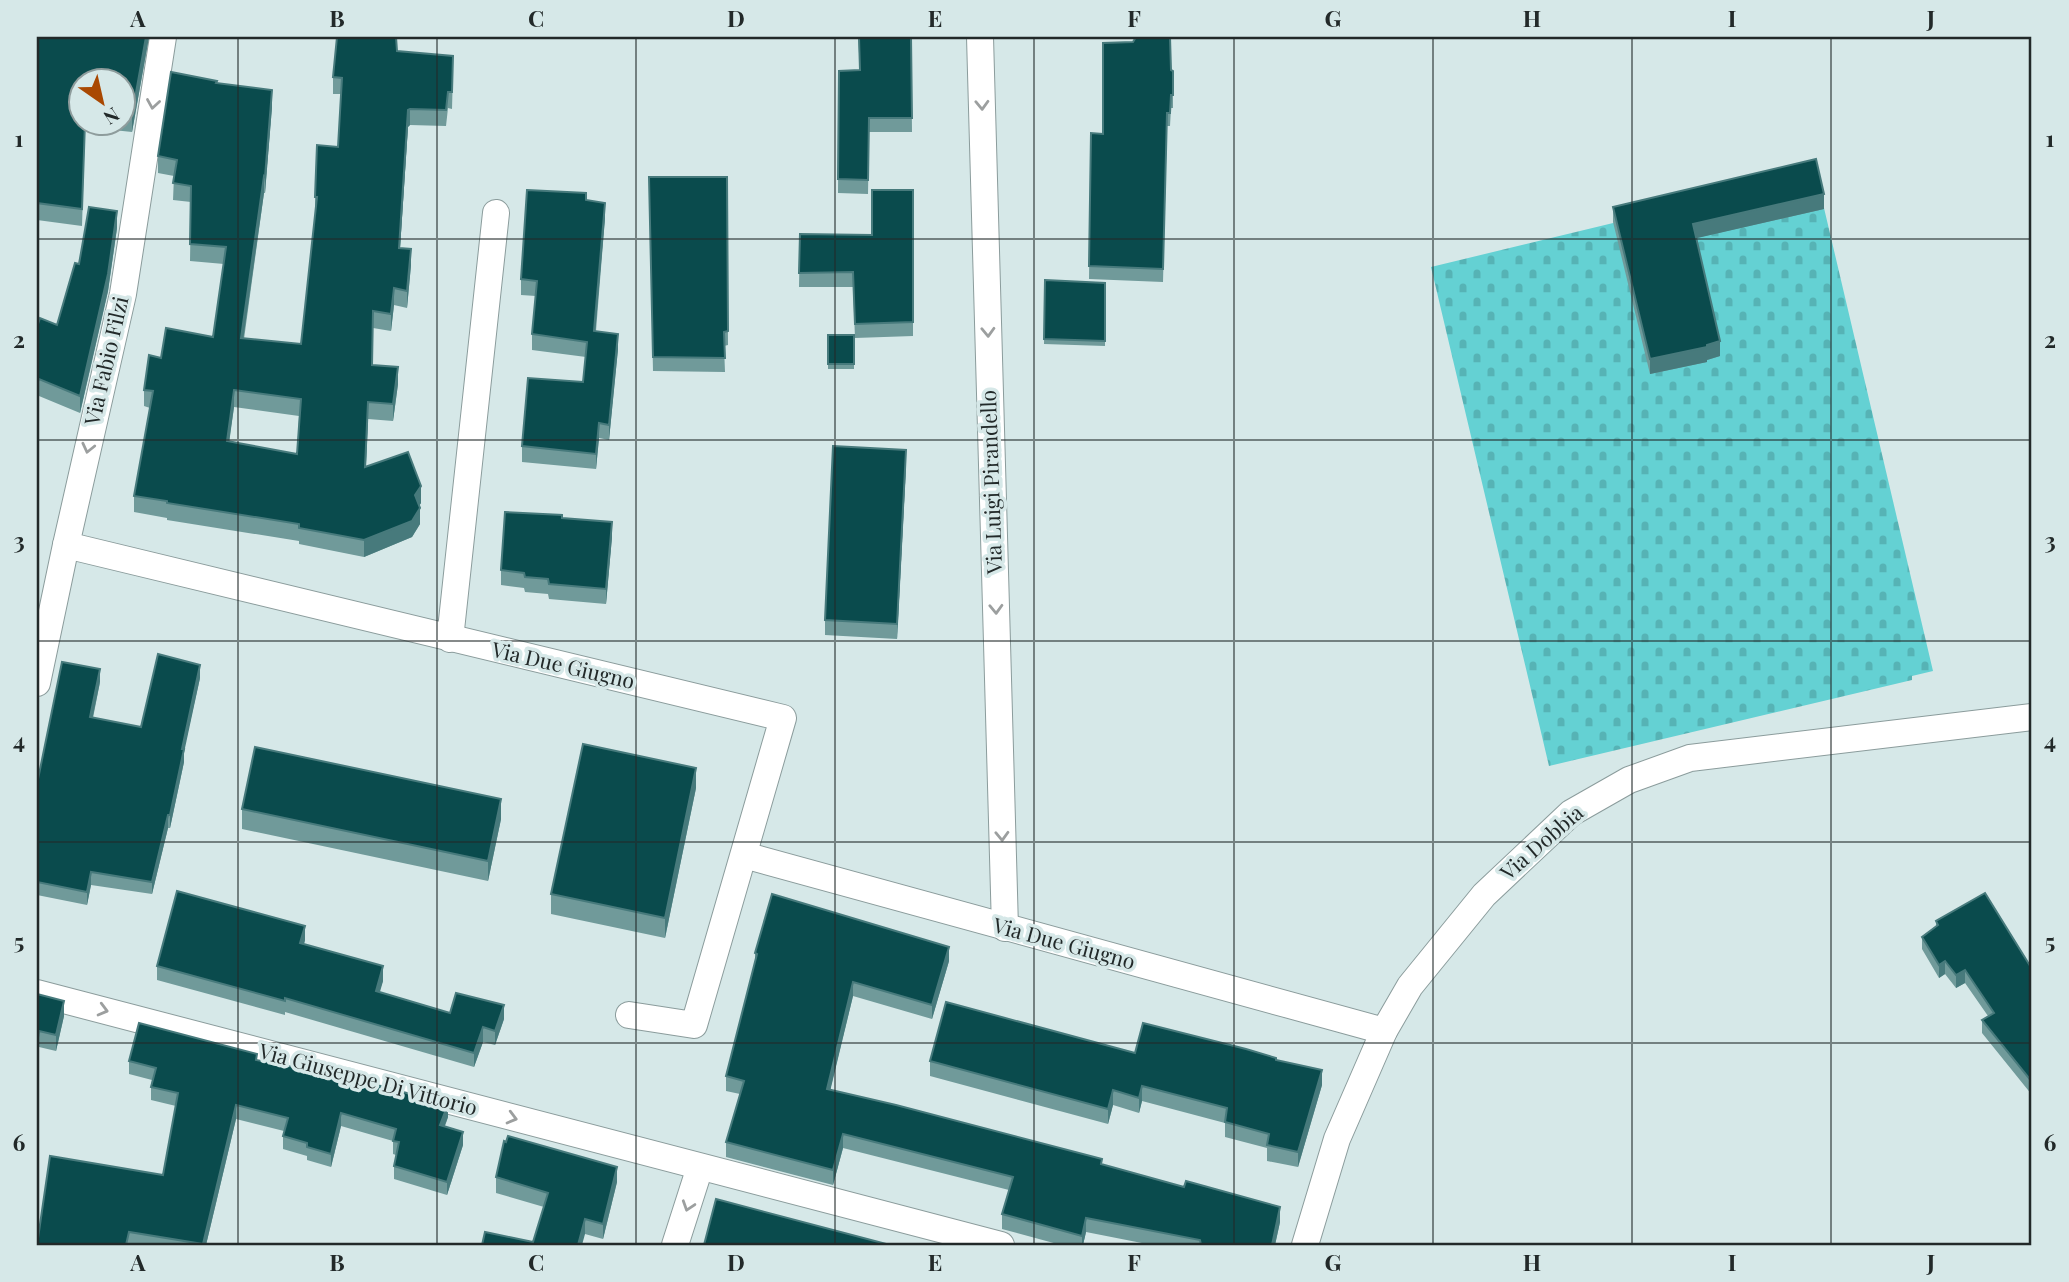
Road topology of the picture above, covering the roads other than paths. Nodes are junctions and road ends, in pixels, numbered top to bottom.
1 (163, 37) edge
2 (980, 37) edge
3 (496, 213) dead end
4 (65, 545) junction
5 (450, 639) junction
6 (37, 683) edge
7 (2032, 717) edge
8 (744, 855) junction
9 (1004, 928) junction
10 (37, 993) edge
11 (629, 1015) dead end
12 (1384, 1031) junction
13 (700, 1167) junction
14 (675, 1245) edge
15 (1001, 1245) edge
16 (1305, 1245) edge

1 -> 4 street, Via Fabio Filzi
2 -> 9 street, Via Luigi Pirandello
3 - 5 street
4 - 5 street, Via Due Giugno
4 - 6 street, Via Fabio Filzi
5 - 8 street, Via Due Giugno
7 - 12 street, Via Dobbia
8 - 9 street, Via Due Giugno
8 - 11 street, Via Due Giugno
9 - 12 street, Via Due Giugno
10 -> 13 street, Via Giuseppe Di Vittorio
12 - 16 street, Via Dobbia
13 -> 14 street
13 - 15 street, Via Giuseppe Di Vittorio

